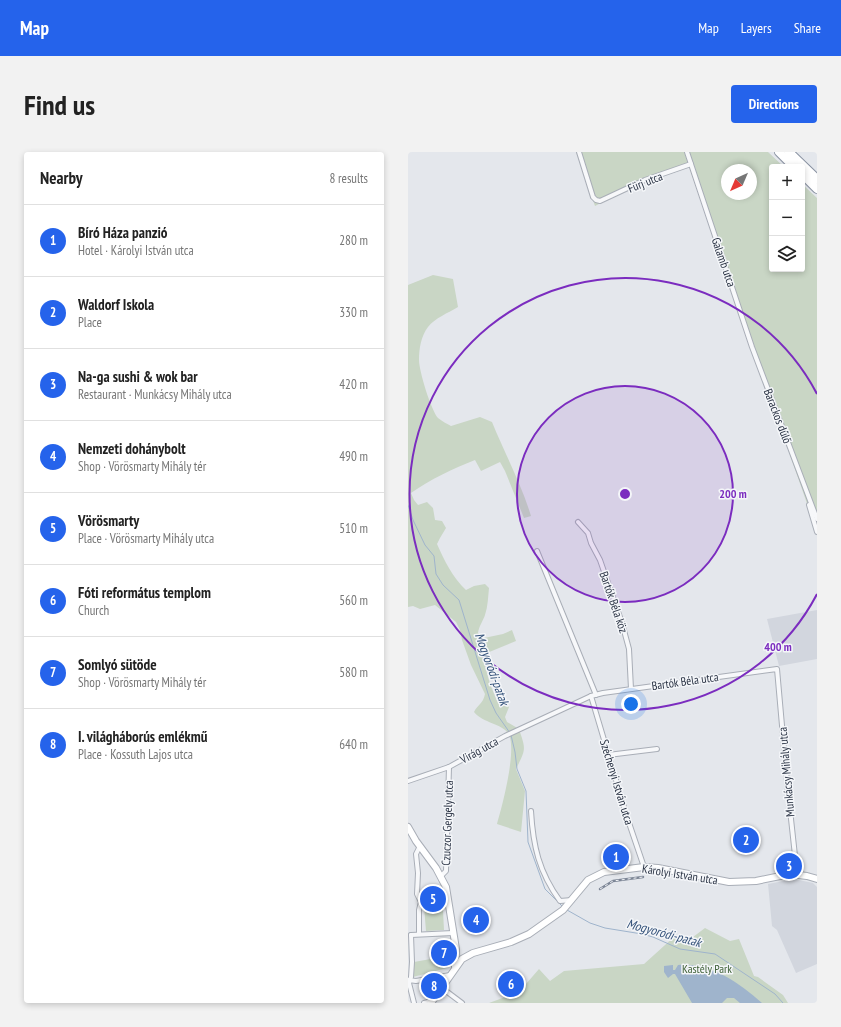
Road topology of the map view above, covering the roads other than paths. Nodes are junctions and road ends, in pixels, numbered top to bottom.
1 (580, 152) edge
2 (687, 152) edge
3 (779, 152) edge
4 (789, 152) edge
5 (690, 164) junction
6 (791, 164) edge
7 (805, 177) edge
8 (817, 179) edge
9 (817, 189) edge
10 (761, 372) joint
11 (795, 461) junction
12 (817, 520) edge
13 (578, 522) dead end
14 (817, 532) edge
15 (537, 552) dead end
16 (777, 669) joint
17 (631, 689) junction
18 (593, 696) junction
19 (508, 734) joint
20 (657, 749) dead end
21 (608, 755) junction
22 (449, 767) junction
23 (408, 781) edge
24 (531, 811) dead end
25 (408, 827) edge
26 (420, 846) junction
27 (644, 867) junction
28 (796, 874) junction
29 (441, 876) junction
30 (817, 879) edge
31 (572, 900) junction
32 (453, 933) junction
33 (419, 934) junction
34 (409, 937) edge
35 (458, 953) junction
36 (455, 968) junction
37 (450, 975) junction
38 (409, 981) edge
39 (442, 988) junction
40 (432, 1002) edge
41 (414, 1003) edge
42 (424, 1003) edge
43 (462, 1003) edge

1 - 5 street, Fürj utca
2 - 5 street, Galamb utca
3 - 6 highway
4 - 8 highway
5 - 10 street, Galamb utca
7 - 9 highway
10 - 11 street, Barackos dűlő
11 - 12 street, Barackos dűlő
11 - 14 street, Barackos dűlő
13 - 17 street, Bartók Béla köz
15 - 18 street, Széchenyi István utca
16 - 17 street, Bartók Béla utca
16 - 28 street, Munkácsy Mihály utca
17 - 18 street, Bartók Béla utca
18 - 19 street, Bartók Béla utca
18 - 21 street, Széchenyi István utca
19 - 22 street, Virág utca
20 - 21 street
21 - 27 street, Széchenyi István utca
22 - 23 street, Virág utca
22 - 29 street, Czuczor Gergely utca
24 - 31 street
25 - 26 main road
26 - 29 main road
26 - 33 street
27 - 28 main road, Károlyi István utca
27 - 31 main road, Károlyi István utca
28 - 30 main road, Károlyi István utca
29 - 32 main road
31 - 35 main road, Károlyi István utca
32 - 33 street
32 - 35 main road
33 - 34 street
34 - 38 street
35 - 36 main road, Károlyi István utca
35 - 36 main road
36 - 37 main road, Károlyi István utca
37 - 38 street
37 - 39 main road, Károlyi István utca
38 - 41 street
39 - 40 main road, Károlyi István utca
39 - 43 street
40 - 42 street

